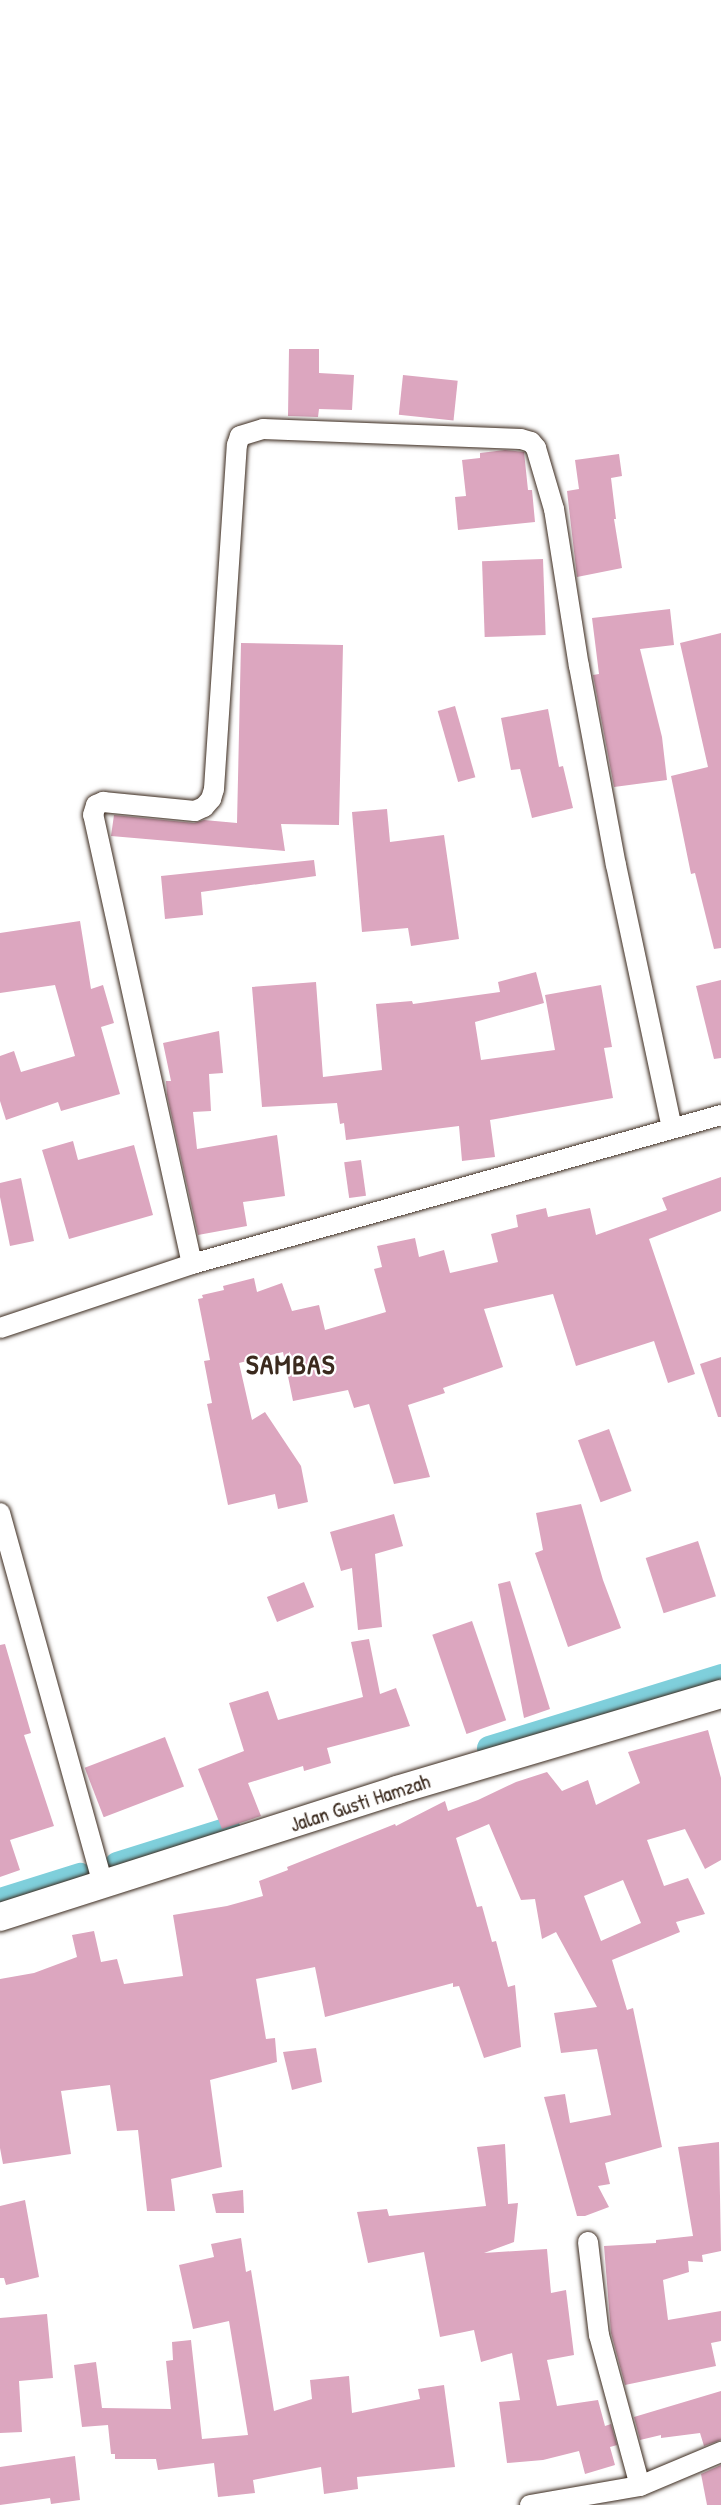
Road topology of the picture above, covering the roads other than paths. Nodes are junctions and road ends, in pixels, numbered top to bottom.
1 (721, 1115) edge
2 (672, 1128) junction
3 (192, 1264) junction
4 (0, 1328) edge
5 (0, 1513) edge
6 (721, 1694) edge
7 (103, 1885) junction
8 (0, 1917) edge
9 (588, 2242) dead end
10 (721, 2452) edge
11 (640, 2486) junction
12 (530, 2505) edge

1 - 2 street
2 - 3 street
2 - 3 street
3 - 4 street
5 - 7 street
6 - 7 street, Jalan Gusti Hamzah
7 - 8 street, Jalan Gusti Hamzah
9 - 11 street
10 - 11 street
11 - 12 street

